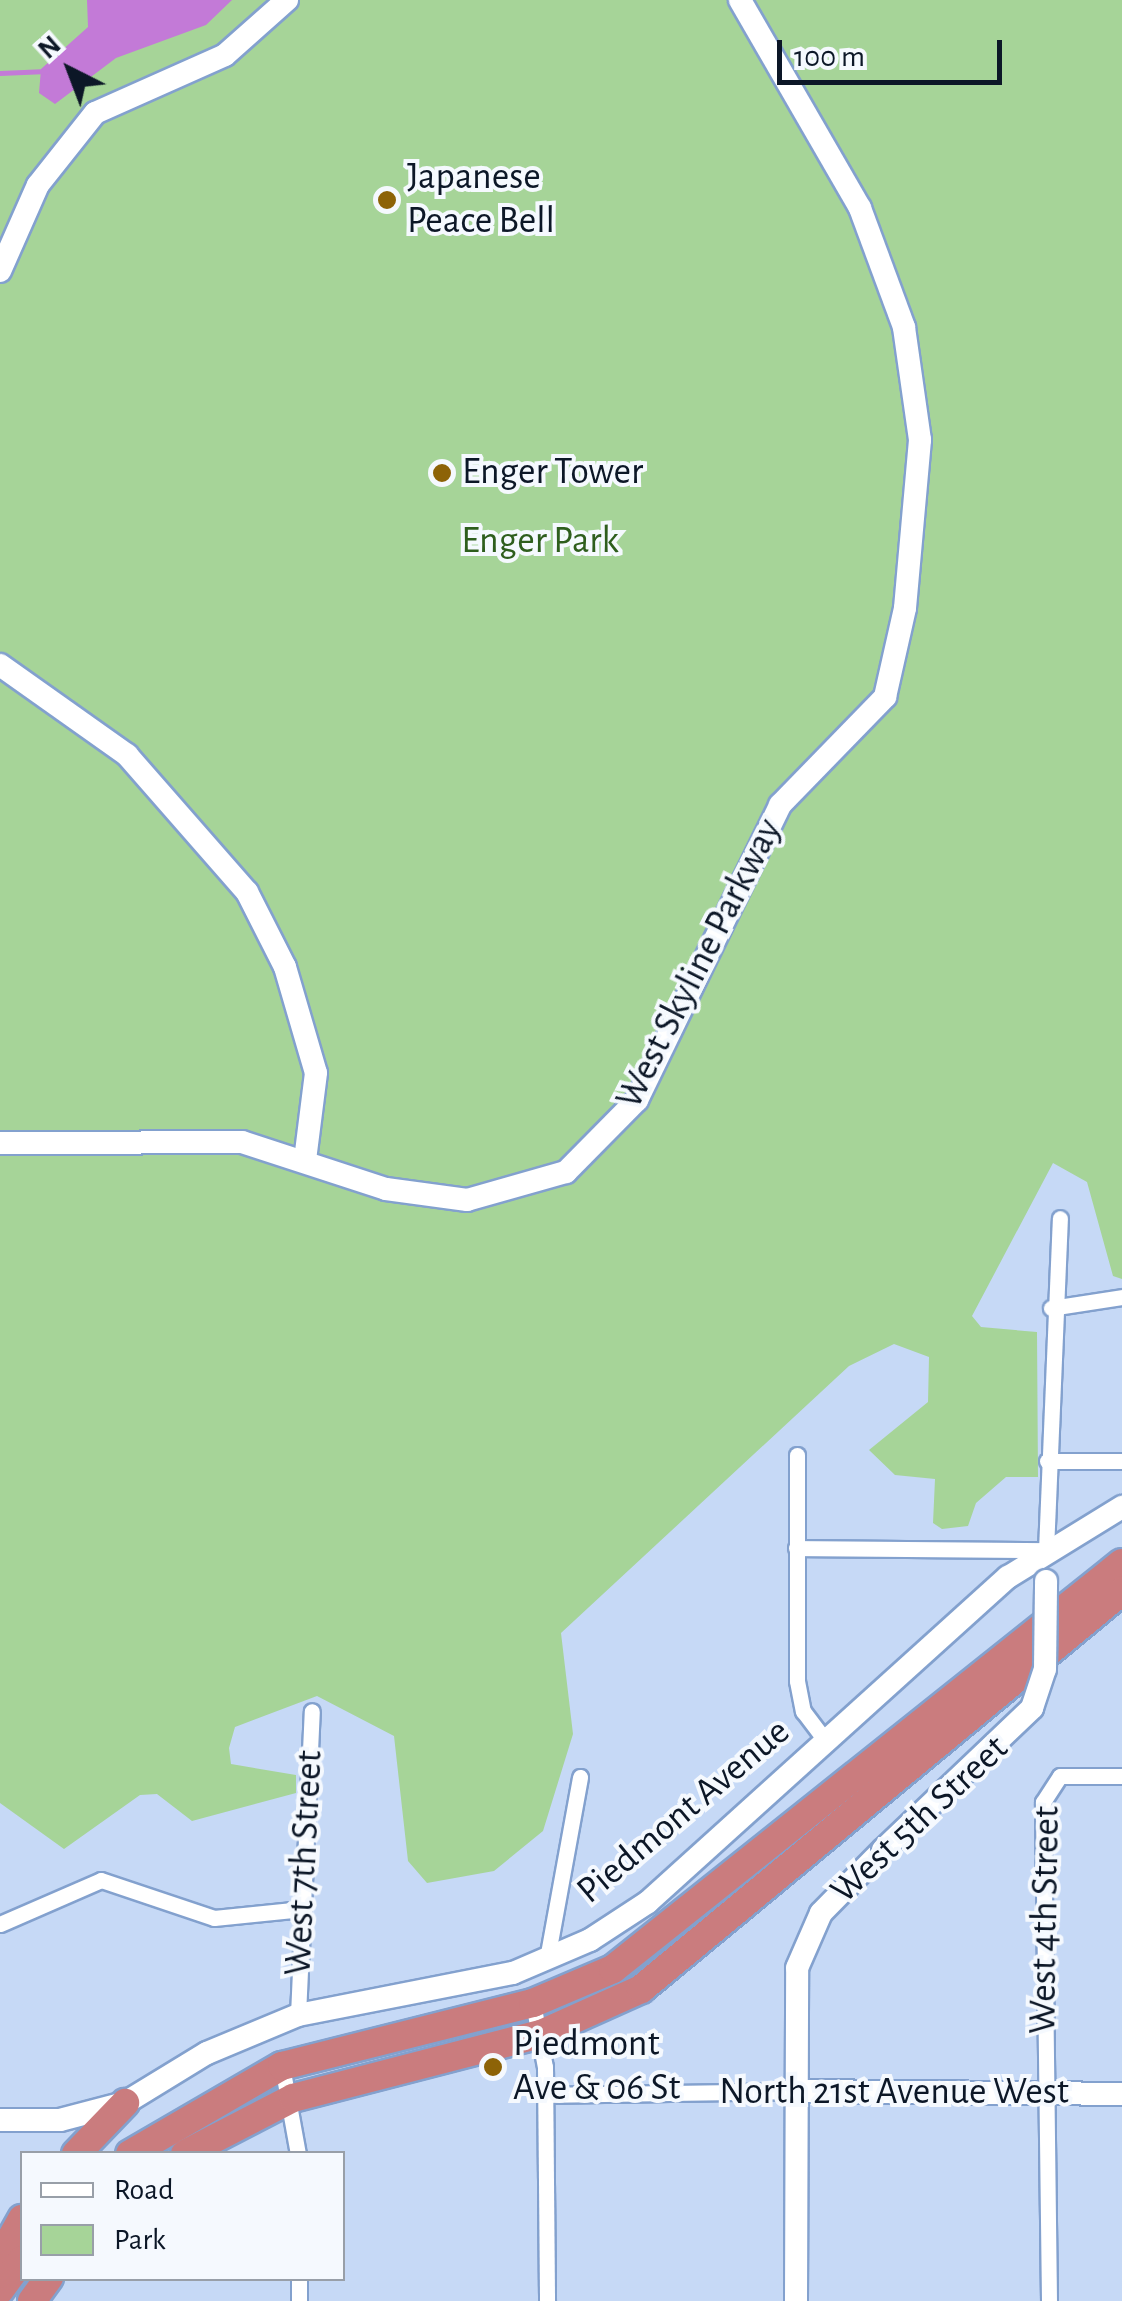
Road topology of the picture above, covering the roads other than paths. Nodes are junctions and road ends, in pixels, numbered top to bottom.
1 (286, 0) edge
2 (740, 0) edge
3 (0, 272) edge
4 (0, 666) edge
5 (0, 1143) edge
6 (305, 1160) junction
7 (1060, 1218) dead end
8 (1122, 1296) edge
9 (1051, 1308) junction
10 (797, 1455) dead end
11 (1047, 1461) junction
12 (1122, 1461) edge
13 (1122, 1507) edge
14 (796, 1548) junction
15 (1046, 1550) junction
16 (1122, 1563) edge
17 (1122, 1591) edge
18 (312, 1711) dead end
19 (826, 1741) junction
20 (1122, 1776) edge
21 (580, 1778) dead end
22 (303, 1909) junction
23 (0, 1924) edge
24 (547, 1960) junction
25 (533, 2003) junction
26 (298, 2015) junction
27 (541, 2034) junction
28 (282, 2066) junction
29 (794, 2091) junction
30 (1045, 2092) junction
31 (546, 2094) junction
32 (1122, 2094) edge
33 (293, 2098) junction
34 (124, 2102) junction
35 (0, 2120) edge
36 (79, 2151) edge
37 (135, 2151) edge
38 (191, 2151) edge
39 (298, 2151) edge
40 (20, 2223) edge
41 (0, 2258) edge
42 (20, 2263) edge
43 (0, 2290) edge
44 (547, 2301) edge
45 (796, 2301) edge
46 (1049, 2301) edge

1 - 3 street
2 - 6 street, West Skyline Parkway
4 - 6 street
5 - 6 street, West Skyline Parkway
7 - 9 street
8 - 9 street
9 - 11 street
10 - 14 street
11 - 12 street
11 - 15 street
13 - 15 street, Piedmont Avenue
14 - 15 street
14 - 19 street
15 - 19 street, Piedmont Avenue
15 - 29 street, West 5th Street, bridge
16 - 25 highway, Piedmont Avenue
17 - 27 highway
18 - 22 street, West 7th Street
19 - 24 street, Piedmont Avenue
20 - 30 street, West 4th Street
21 - 24 street
22 - 23 street
22 - 26 street, West 7th Street
24 - 26 street, Piedmont Avenue
25 - 27 street
25 - 28 highway, Piedmont Avenue
26 - 34 street, Piedmont Avenue
27 - 31 street
27 - 33 highway
28 - 33 street
28 - 37 highway, Piedmont Avenue
29 - 30 street, North 21st Avenue West
29 - 31 street, North 21st Avenue West
29 - 45 street, West 5th Street
30 - 32 street, North 21st Avenue West
30 - 46 street, West 4th Street
31 - 44 street
33 - 38 highway
33 - 39 street
34 - 35 street, Piedmont Avenue
34 - 36 highway
40 - 41 highway
42 - 43 highway

